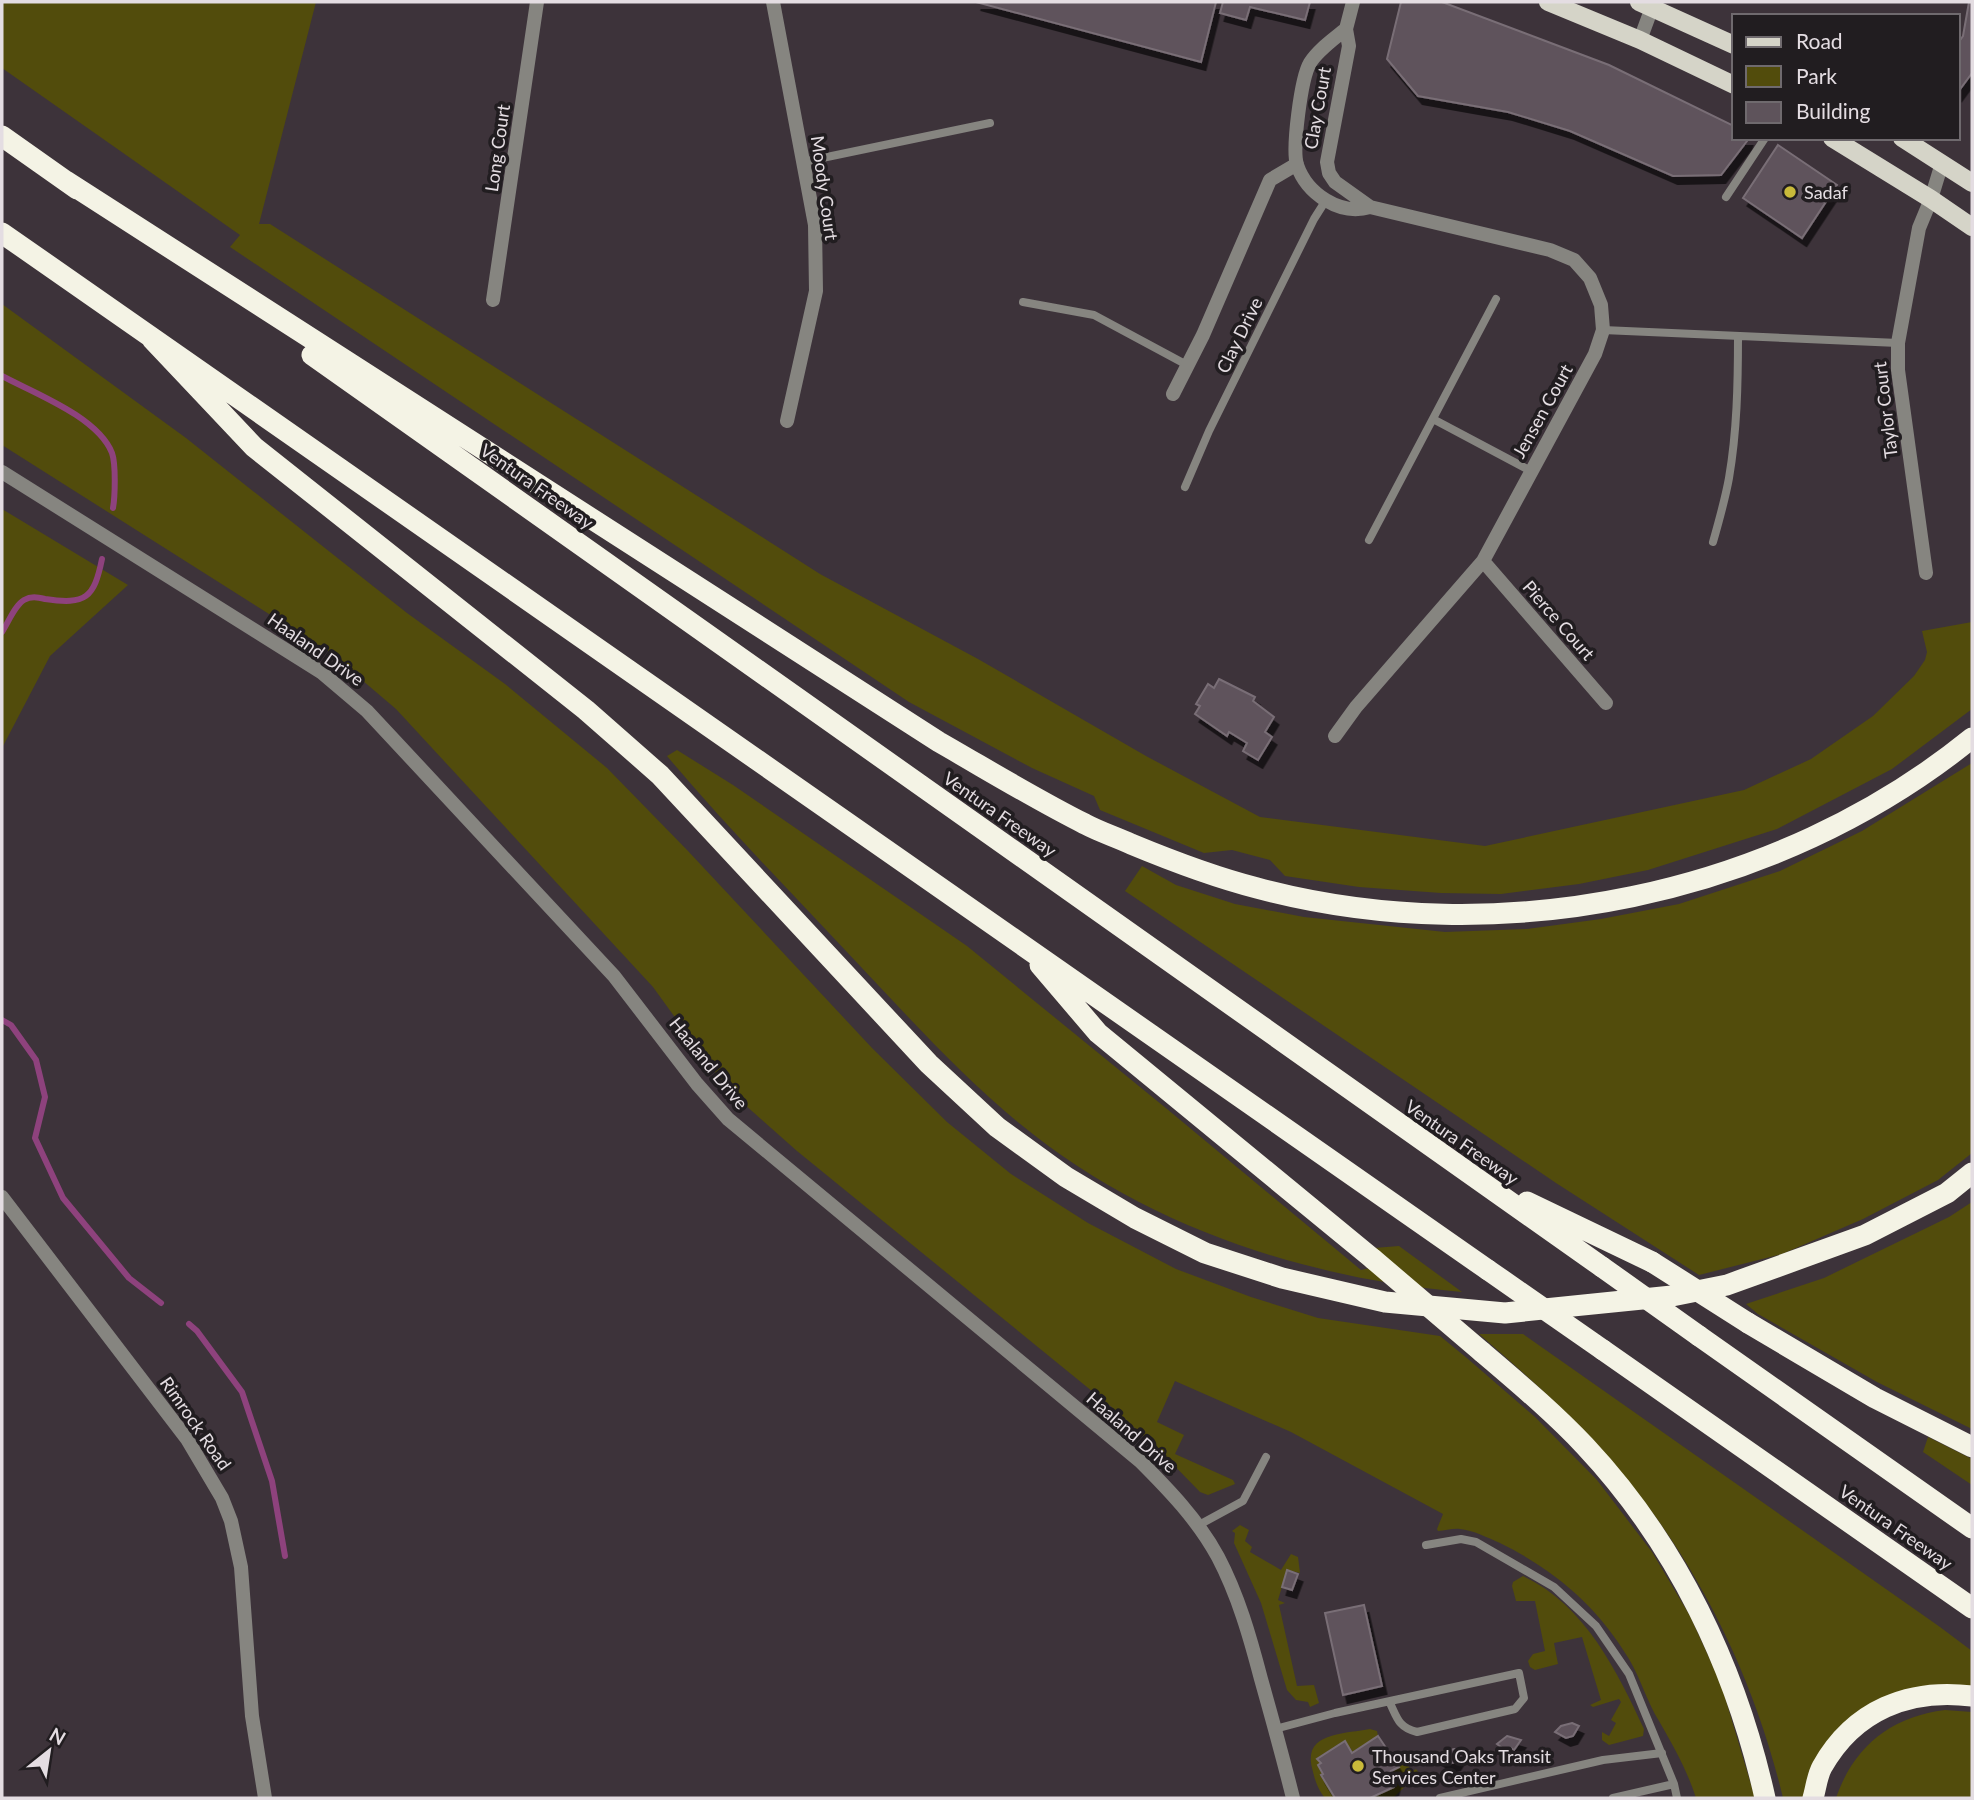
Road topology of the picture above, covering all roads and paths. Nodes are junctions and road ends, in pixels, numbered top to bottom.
1 (537, 2) edge
2 (773, 2) edge
3 (1353, 2) edge
4 (1548, 2) edge
5 (1648, 4) edge
6 (1346, 29) junction
7 (1640, 40) junction
8 (1732, 44) edge
9 (1732, 84) edge
10 (989, 123) dead end
11 (2, 136) edge
12 (1764, 140) edge
13 (1835, 140) edge
14 (1905, 140) edge
15 (803, 162) junction
16 (1941, 163) junction
17 (1297, 164) junction
18 (66, 181) junction
19 (1972, 183) edge
20 (1726, 197) dead end
21 (1931, 199) junction
22 (1326, 200) junction
23 (1370, 207) junction
24 (1972, 227) edge
25 (2, 233) edge
26 (1496, 299) dead end
27 (493, 300) dead end
28 (1023, 302) dead end
29 (1603, 330) junction
30 (1738, 336) junction
31 (152, 339) junction
32 (1898, 343) junction
33 (1187, 365) junction
34 (1173, 394) dead end
35 (1433, 419) junction
36 (787, 421) dead end
37 (1531, 471) junction
38 (2, 472) edge
39 (1185, 487) dead end
40 (1369, 540) dead end
41 (1713, 542) dead end
42 (1483, 561) junction
43 (1926, 573) dead end
44 (1606, 703) dead end
45 (1335, 737) dead end
46 (1972, 737) edge
47 (1020, 942) junction
48 (1465, 1172) junction
49 (1972, 1173) edge
50 (2, 1197) edge
51 (1972, 1447) edge
52 (1266, 1457) dead end
53 (1198, 1526) junction
54 (1972, 1528) edge
55 (1426, 1545) dead end
56 (1972, 1608) edge
57 (1972, 1696) edge
58 (1390, 1703) junction
59 (1275, 1729) junction
60 (1662, 1753) junction
61 (1674, 1784) junction
62 (265, 1798) edge
63 (1293, 1798) edge
64 (1440, 1798) edge
65 (1613, 1798) edge
66 (1678, 1798) edge
67 (1765, 1798) edge
68 (1812, 1798) edge

1 - 27 street, Long Court
2 - 15 street, Moody Court
3 - 6 street, Clay Court
4 - 7 main road
5 - 7 street
5 - 8 main road
6 - 17 street, Clay Court
6 - 23 street, Clay Court
7 - 9 main road
10 - 15 lane
11 - 18 highway, Ventura Freeway
12 - 20 lane
13 - 21 main road
14 - 16 main road
15 - 36 street, Moody Court
16 - 19 main road
16 - 21 street, Taylor Court
17 - 22 street, Clay Court
17 - 33 street, Clay Court
18 - 46 highway
18 - 48 highway, Ventura Freeway
21 - 24 main road
21 - 32 street, Taylor Court
22 - 23 street
22 - 39 lane, Clay Drive
23 - 29 street
25 - 31 highway, Ventura Freeway
26 - 35 lane
28 - 33 lane
29 - 30 lane
29 - 37 street, Jensen Court
30 - 32 lane
30 - 41 lane
31 - 47 highway, Ventura Freeway
31 - 49 highway
32 - 43 street, Taylor Court
33 - 34 street, Clay Court
35 - 37 lane
35 - 40 lane
37 - 42 street, Jensen Court
38 - 53 street, Haaland Drive
42 - 44 street, Pierce Court
42 - 45 street, Jensen Court
47 - 56 highway, Ventura Freeway, bridge
47 - 67 highway, bridge
48 - 51 highway, bridge
48 - 54 highway, Ventura Freeway, bridge
50 - 62 street, Rimrock Road
52 - 53 lane
53 - 59 street, Haaland Drive
55 - 60 lane
57 - 68 highway
58 - 58 lane
58 - 59 lane
59 - 63 street, Haaland Drive
60 - 61 lane
60 - 64 lane
61 - 65 lane
61 - 66 lane

